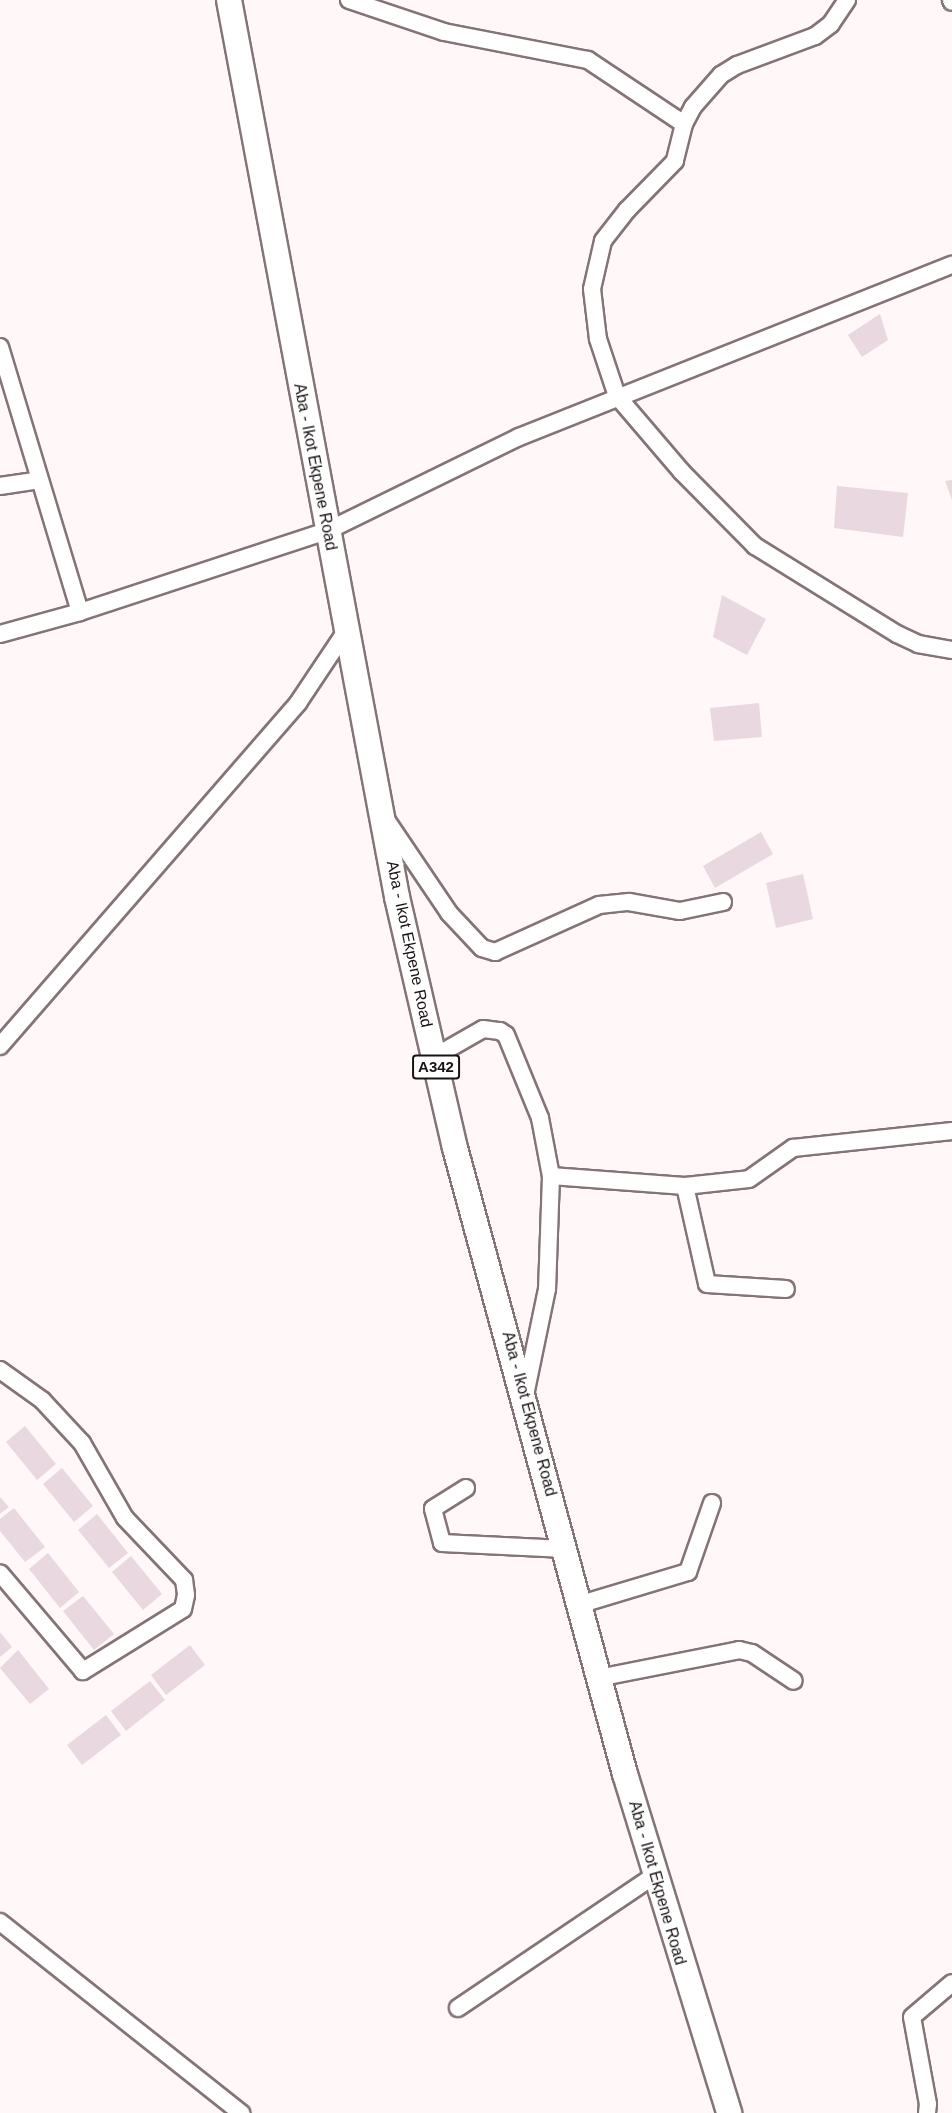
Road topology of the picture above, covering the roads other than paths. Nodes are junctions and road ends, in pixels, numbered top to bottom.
1 (228, 0) edge
2 (349, 0) edge
3 (848, 0) edge
4 (684, 123) junction
5 (952, 264) edge
6 (0, 347) edge
7 (617, 396) junction
8 (40, 480) junction
9 (0, 486) edge
10 (327, 531) junction
11 (80, 612) junction
12 (346, 632) junction
13 (0, 634) edge
14 (952, 650) edge
15 (381, 812) junction
16 (723, 902) dead end
17 (0, 1046) edge
18 (434, 1057) junction
19 (952, 1131) edge
20 (551, 1176) junction
21 (686, 1186) junction
22 (786, 1289) dead end
23 (0, 1370) edge
24 (525, 1395) junction
25 (466, 1488) dead end
26 (712, 1503) dead end
27 (565, 1549) junction
28 (0, 1573) edge
29 (578, 1605) junction
30 (598, 1678) junction
31 (794, 1681) dead end
32 (655, 1875) junction
33 (0, 1922) edge
34 (952, 1983) edge
35 (458, 2008) dead end
36 (241, 2113) edge
37 (729, 2113) edge
38 (927, 2113) edge

1 - 10 highway, Aba - Ikot Ekpene Road / A342
2 - 4 street
3 - 4 street
4 - 7 street
5 - 7 street
6 - 8 street
7 - 10 street
7 - 14 street
8 - 9 street
8 - 11 street
10 - 11 street
10 - 12 highway, Aba - Ikot Ekpene Road / A342
11 - 13 street
12 - 15 highway, Aba - Ikot Ekpene Road / A342
12 - 17 street
15 - 16 street
15 - 18 highway, Aba - Ikot Ekpene Road / A342
18 - 20 street
18 - 24 highway, Aba - Ikot Ekpene Road / A342
19 - 21 street
20 - 21 street
20 - 24 street
21 - 22 street
23 - 28 street
24 - 27 highway, Aba - Ikot Ekpene Road / A342
25 - 27 street
26 - 29 street
27 - 29 highway, Aba - Ikot Ekpene Road / A342
29 - 30 highway, Aba - Ikot Ekpene Road / A342
30 - 31 street
30 - 32 highway, Aba - Ikot Ekpene Road / A342
32 - 35 street
32 - 37 highway, Aba - Ikot Ekpene Road / A342
33 - 36 street
34 - 38 street

